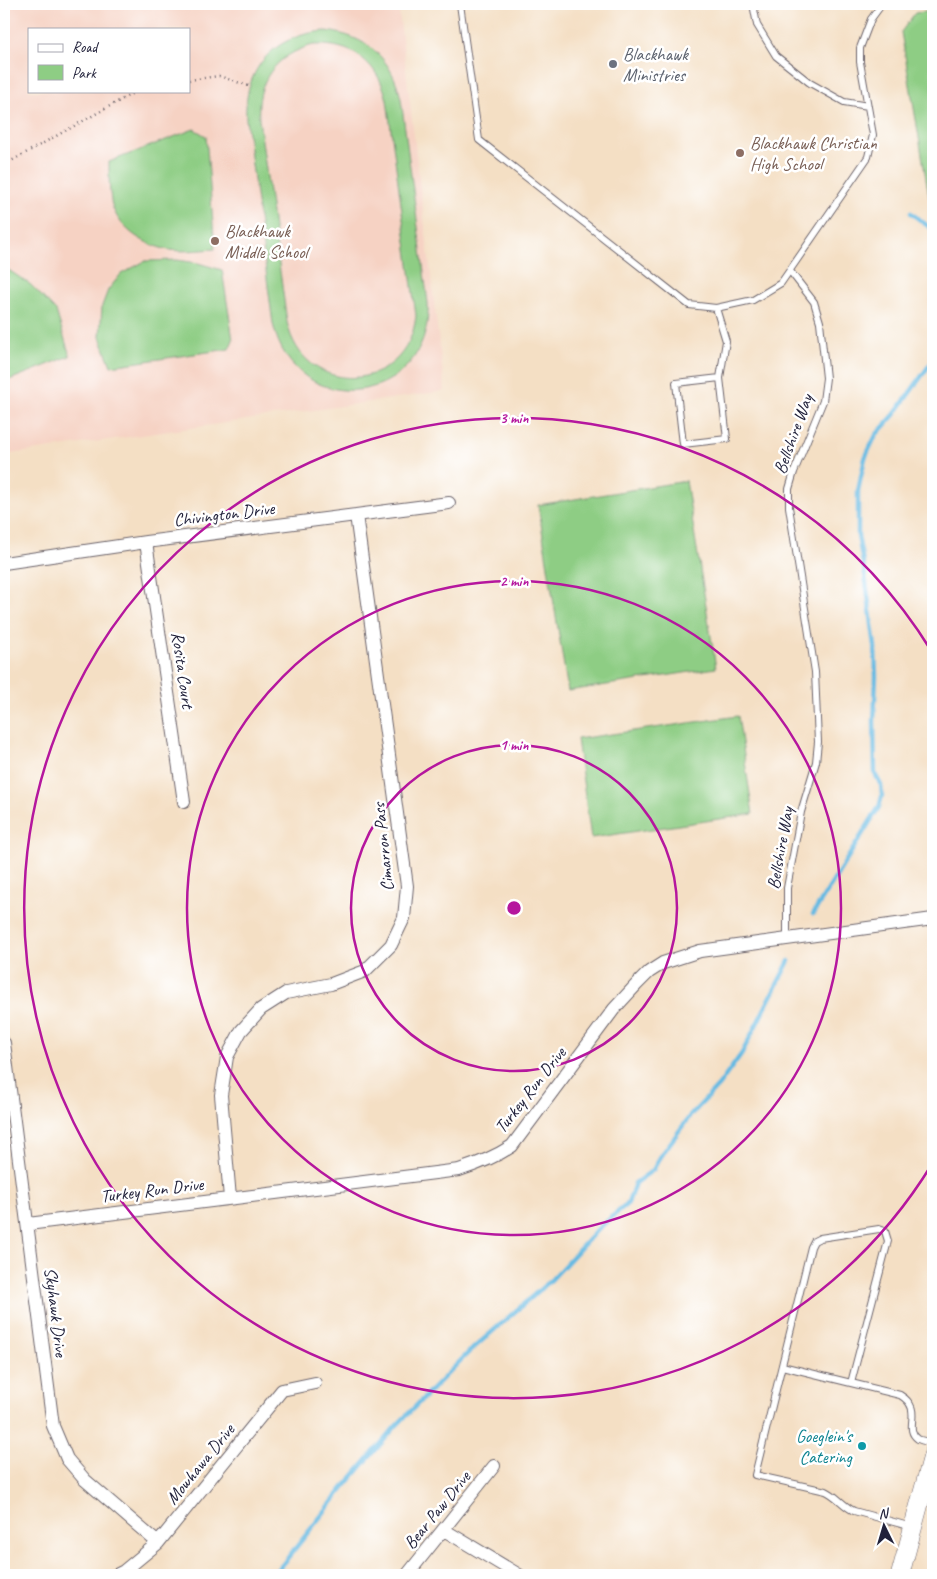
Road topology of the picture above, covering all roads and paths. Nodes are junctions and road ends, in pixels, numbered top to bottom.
1 (460, 4) edge
2 (753, 4) edge
3 (882, 4) edge
4 (190, 80) edge
5 (248, 86) dead end
6 (135, 92) edge
7 (868, 106) junction
8 (4, 165) edge
9 (790, 271) junction
10 (716, 308) junction
11 (720, 378) junction
12 (449, 503) dead end
13 (356, 515) junction
14 (146, 542) junction
15 (4, 563) edge
16 (184, 802) dead end
17 (933, 920) edge
18 (787, 940) junction
19 (4, 1043) edge
20 (230, 1198) junction
21 (28, 1224) junction
22 (782, 1366) junction
23 (315, 1383) dead end
24 (851, 1383) junction
25 (933, 1443) edge
26 (933, 1454) edge
27 (494, 1466) dead end
28 (913, 1528) junction
29 (444, 1530) junction
30 (158, 1543) junction
31 (116, 1575) edge
32 (407, 1575) edge
33 (519, 1575) edge
34 (900, 1575) edge

1 - 10 lane
2 - 7 lane
3 - 7 lane
4 - 5 path
6 - 8 path
7 - 9 lane
9 - 10 lane
9 - 18 lane, Bellshire Way
10 - 11 lane
11 - 11 lane
12 - 13 street, Chivington Drive
13 - 14 street, Chivington Drive
13 - 20 street, Cimarron Pass
14 - 15 street, Chivington Drive
14 - 16 street, Rosita Court
17 - 18 street, Turkey Run Drive
18 - 20 street, Turkey Run Drive
19 - 21 street, Skyhawk Drive
20 - 21 street, Turkey Run Drive
21 - 30 street, Skyhawk Drive
22 - 24 lane
22 - 24 lane
22 - 28 lane
23 - 30 street, Mowhawa Drive
24 - 25 lane
26 - 28 main road
27 - 29 street, Bear Paw Drive
28 - 34 main road
29 - 32 street, Bear Paw Drive
29 - 33 street
30 - 31 street, Mowhawa Drive

